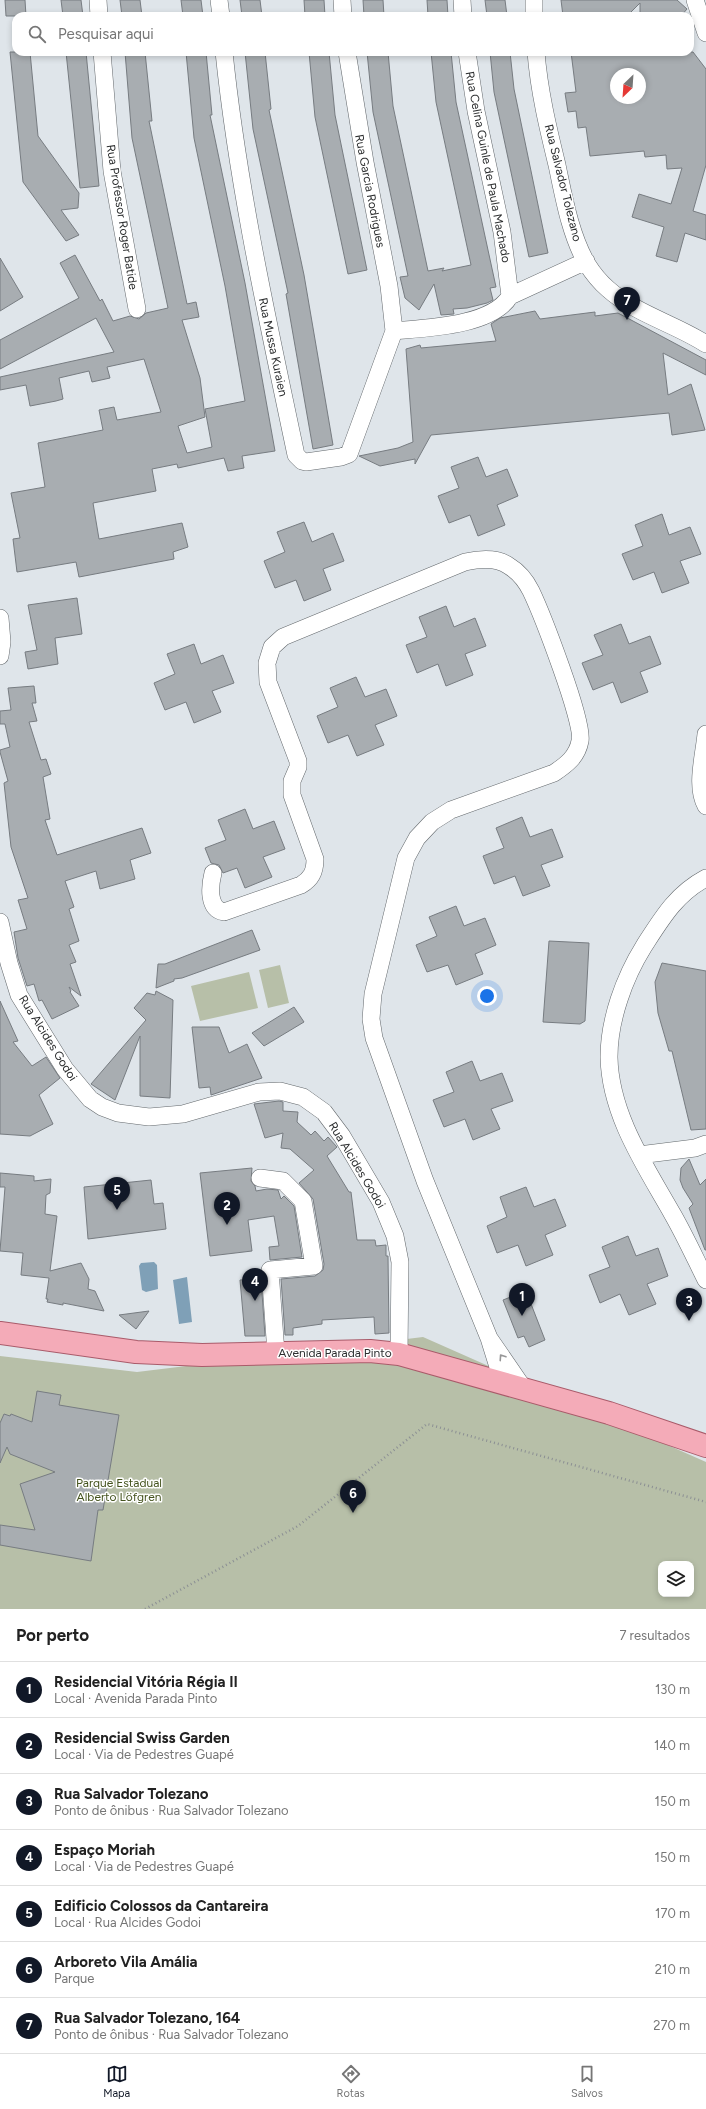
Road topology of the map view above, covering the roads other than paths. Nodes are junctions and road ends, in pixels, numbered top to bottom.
1 (98, 0) edge
2 (219, 0) edge
3 (342, 0) edge
4 (462, 0) edge
5 (534, 0) edge
6 (695, 0) edge
7 (99, 12) edge
8 (220, 12) edge
9 (343, 12) edge
10 (463, 12) edge
11 (534, 12) edge
12 (706, 33) edge
13 (102, 56) edge
14 (224, 56) edge
15 (348, 56) edge
16 (468, 56) edge
17 (536, 56) edge
18 (586, 261) junction
19 (510, 296) junction
20 (137, 309) dead end
21 (394, 330) junction
22 (699, 331) edge
23 (706, 344) edge
24 (0, 618) edge
25 (0, 656) edge
26 (706, 734) edge
27 (706, 806) edge
28 (213, 873) dead end
29 (706, 878) edge
30 (0, 922) edge
31 (706, 1144) edge
32 (638, 1155) junction
33 (260, 1178) dead end
34 (706, 1280) edge
35 (0, 1332) edge
36 (490, 1338) junction
37 (276, 1353) junction
38 (399, 1354) junction
39 (503, 1383) junction
40 (524, 1389) junction
41 (706, 1446) edge

1 - 7 street
2 - 8 street
3 - 9 street
4 - 10 street
5 - 11 street
6 - 12 street
13 - 20 street, Rua Professor Roger Batide
14 - 21 street, Rua Mussa Kuraien
15 - 21 street, Rua Garcia Rodrigues
16 - 19 street, Rua Celina Guinle de Paula Machado
17 - 18 street, Rua Salvador Tolezano
18 - 19 street
18 - 22 street, Rua Salvador Tolezano
19 - 21 street
22 - 23 street, Rua Salvador Tolezano
24 - 25 street
26 - 27 street
28 - 36 street
29 - 32 street
30 - 38 street, Rua Alcides Godoi
31 - 32 street
32 - 34 street
33 - 37 street
35 - 37 main road, Avenida Parada Pinto
36 - 39 street
40 -> 36 street
37 - 38 main road, Avenida Parada Pinto
38 - 39 main road, Avenida Parada Pinto
39 - 40 main road, Avenida Parada Pinto
40 - 41 main road, Avenida Parada Pinto

